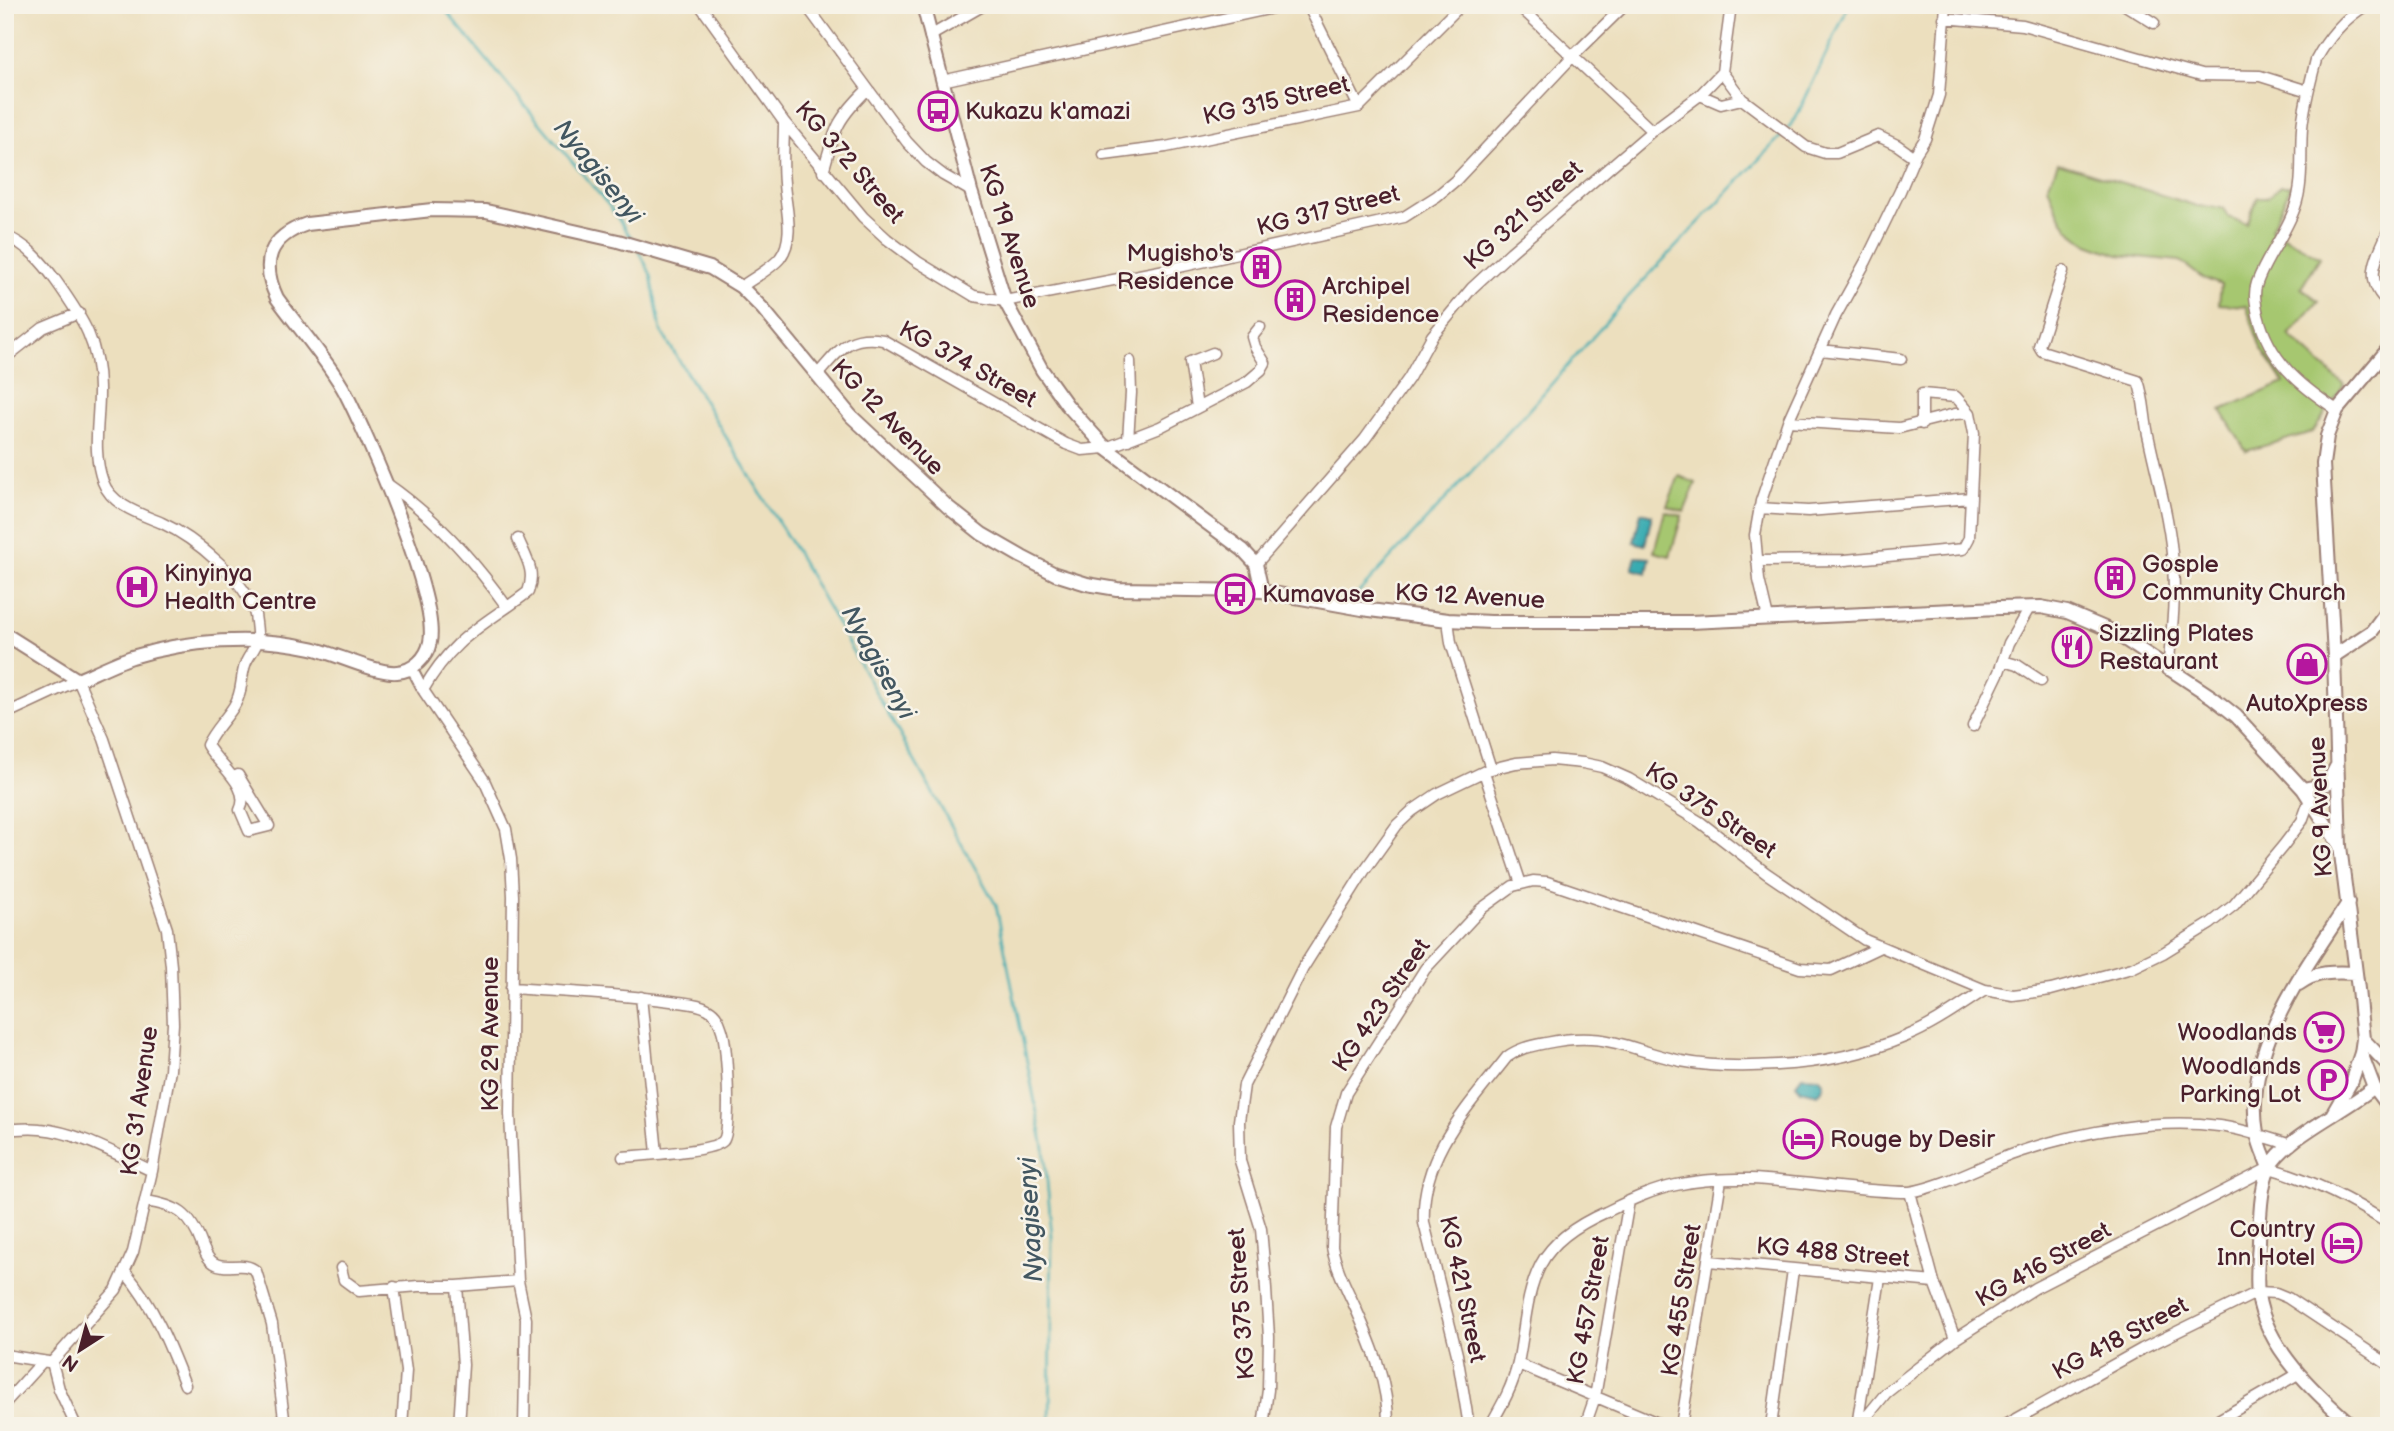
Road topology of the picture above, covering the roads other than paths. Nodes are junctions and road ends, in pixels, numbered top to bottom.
1 (700, 5) edge
2 (806, 5) edge
3 (923, 5) edge
4 (984, 5) edge
5 (1286, 5) edge
6 (1308, 5) edge
7 (1461, 5) edge
8 (1518, 5) edge
9 (1625, 5) edge
10 (1731, 5) edge
11 (1946, 5) edge
12 (2125, 5) edge
13 (2367, 5) edge
14 (1944, 18) junction
15 (2154, 23) dead end
16 (930, 36) junction
17 (1572, 57) junction
18 (1722, 72) junction
19 (942, 81) junction
20 (868, 89) junction
21 (2308, 91) junction
22 (1700, 95) junction
23 (1742, 99) junction
24 (1359, 107) junction
25 (784, 122) junction
26 (1652, 131) junction
27 (1104, 155) dead end
28 (1914, 157) junction
29 (823, 172) junction
30 (971, 191) junction
31 (2389, 229) edge
32 (5, 236) edge
33 (2063, 271) dead end
34 (741, 287) junction
35 (1004, 300) junction
36 (2389, 303) edge
37 (79, 313) junction
38 (1259, 327) dead end
39 (2389, 348) edge
40 (1821, 350) junction
41 (1213, 353) dead end
42 (5, 358) edge
43 (1900, 359) dead end
44 (1130, 361) dead end
45 (817, 374) junction
46 (1197, 407) junction
47 (2337, 410) junction
48 (1970, 413) junction
49 (1788, 421) junction
50 (1922, 424) junction
51 (1128, 440) junction
52 (1106, 448) junction
53 (384, 481) junction
54 (1971, 498) junction
55 (1759, 508) junction
56 (518, 539) dead end
57 (1757, 561) junction
58 (1256, 564) junction
59 (1262, 592) junction
60 (507, 607) junction
61 (2029, 608) junction
62 (2389, 608) edge
63 (1768, 618) junction
64 (1448, 620) junction
65 (5, 634) edge
66 (257, 641) junction
67 (2334, 656) junction
68 (2003, 661) junction
69 (412, 669) junction
70 (2168, 670) junction
71 (78, 680) junction
72 (2040, 681) dead end
73 (423, 690) junction
74 (5, 714) edge
75 (1973, 726) dead end
76 (2337, 763) junction
77 (1487, 770) junction
78 (238, 775) dead end
79 (2306, 794) junction
80 (2320, 813) junction
81 (2338, 815) junction
82 (2340, 846) junction
83 (1521, 884) junction
84 (2348, 903) junction
85 (1880, 947) junction
86 (2356, 973) junction
87 (511, 988) junction
88 (2293, 988) junction
89 (1985, 990) junction
90 (641, 997) junction
91 (2363, 1039) junction
92 (2361, 1053) junction
93 (2389, 1066) edge
94 (2374, 1087) junction
95 (2389, 1107) edge
96 (2332, 1115) junction
97 (13, 1129) dead end
98 (2257, 1134) junction
99 (2291, 1145) junction
100 (657, 1153) junction
101 (623, 1157) dead end
102 (2269, 1168) junction
103 (152, 1171) junction
104 (1721, 1180) junction
105 (1910, 1192) junction
106 (145, 1201) junction
107 (1629, 1201) junction
108 (2389, 1224) edge
109 (1709, 1261) junction
110 (341, 1268) dead end
111 (1793, 1270) junction
112 (125, 1272) junction
113 (1880, 1278) junction
114 (518, 1281) junction
115 (1934, 1282) junction
116 (457, 1286) junction
117 (394, 1287) junction
118 (2258, 1293) junction
119 (1955, 1339) junction
120 (5, 1355) edge
121 (47, 1362) junction
122 (1518, 1364) junction
123 (2389, 1365) edge
124 (2298, 1374) junction
125 (185, 1385) dead end
126 (1595, 1397) junction
127 (5, 1403) edge
128 (1648, 1423) edge
129 (76, 1426) edge
130 (285, 1426) edge
131 (402, 1426) edge
132 (459, 1426) edge
133 (524, 1426) edge
134 (1263, 1426) edge
135 (1388, 1426) edge
136 (1469, 1426) edge
137 (1490, 1426) edge
138 (1585, 1426) edge
139 (1665, 1426) edge
140 (1681, 1426) edge
141 (1771, 1426) edge
142 (1858, 1426) edge
143 (2004, 1426) edge
144 (2208, 1426) edge
145 (2353, 1426) edge

1 - 25 street, KG 372 Street
2 - 20 street
3 - 16 main road, KG 19 Avenue
4 - 16 street
5 - 19 street
6 - 24 street
7 - 24 street, KG 315 Street
8 - 17 street
9 - 17 street, KG 317 Street
10 - 18 street
11 - 14 street
12 - 15 street
13 - 21 street
14 - 21 street
14 - 28 street
16 - 19 main road, KG 19 Avenue
17 - 26 street
17 - 35 street, KG 317 Street
18 - 22 street, KG 321 Street
18 - 23 street
19 - 30 main road, KG 19 Avenue
20 - 29 street
20 - 30 street
21 - 47 street
22 - 23 street
22 - 26 street, KG 321 Street
23 - 28 street
24 - 27 street, KG 315 Street
25 - 29 street, KG 372 Street
25 - 34 street
26 - 58 street, KG 321 Street
28 - 40 street
29 - 35 street, KG 372 Street
30 - 35 main road, KG 19 Avenue
31 - 36 street
32 - 37 street
33 - 70 street
34 - 45 main road, KG 12 Avenue
34 - 53 main road, KG 12 Avenue
35 - 52 main road, KG 19 Avenue
37 - 42 street
37 - 66 street
38 - 46 street
39 - 47 main road, KG 9 Avenue
40 - 43 street
40 - 49 street
41 - 46 street
44 - 51 street
45 - 52 street, KG 374 Street
45 - 59 main road, KG 12 Avenue
46 - 51 street
47 - 67 main road, KG 9 Avenue
48 - 50 street
48 - 50 street
48 - 54 street
49 - 50 street
49 - 55 street
51 - 52 street
52 - 58 main road, KG 19 Avenue
53 - 60 street
53 - 69 main road, KG 12 Avenue
54 - 55 street
54 - 57 street
55 - 57 street
56 - 60 street
57 - 63 street
58 - 59 main road
59 - 64 main road, KG 12 Avenue
60 - 73 street
61 - 63 main road, KG 12 Avenue
61 - 68 street
61 - 70 main road, KG 12 Avenue
62 - 67 main road
63 - 64 main road, KG 12 Avenue
64 - 77 street
65 - 71 main road
66 - 69 main road
66 - 71 main road
66 - 78 street
67 - 76 main road, KG 9 Avenue
68 - 72 street
68 - 75 street
69 - 73 street, KG 29 Avenue
70 - 79 main road, KG 12 Avenue
71 - 74 street
71 - 103 street, KG 31 Avenue
73 - 87 street, KG 29 Avenue
76 - 79 main road
76 - 81 main road, KG 9 Avenue
77 - 83 street
77 - 85 street, KG 375 Street
77 - 134 street, KG 375 Street
79 - 80 main road, KG 12 Avenue
79 - 89 street, KG 375 Street
80 - 81 main road
80 - 82 main road, KG 12 Avenue
81 - 82 main road, KG 9 Avenue
82 - 84 main road, KG 9 Avenue
83 - 85 street
83 - 135 street, KG 423 Street
84 - 86 main road, KG 9 Avenue
84 - 88 main road
85 - 89 street, KG 375 Street
86 - 88 main road
86 - 91 main road, KG 9 Avenue
87 - 90 street
87 - 114 street, KG 29 Avenue
88 - 98 main road
89 - 136 street, KG 421 Street
90 - 100 street
90 - 100 street
91 - 92 main road, KG 9 Avenue
91 - 93 main road
92 - 94 main road, KG 9 Avenue
92 - 96 main road
94 - 95 main road, KG 9 Avenue
94 - 96 main road
96 - 99 main road
97 - 103 street
98 - 99 street
98 - 102 main road
98 - 105 street
99 - 102 main road
100 - 101 street
102 - 108 street
102 - 118 main road
102 - 119 street, KG 416 Street
103 - 106 street, KG 31 Avenue
104 - 105 street
104 - 107 street
104 - 109 street, KG 455 Street
105 - 115 street
106 - 112 street, KG 31 Avenue
106 - 130 street
107 - 122 street
107 - 126 street, KG 457 Street
109 - 111 street, KG 488 Street
109 - 140 street, KG 455 Street
110 - 117 street
111 - 113 street, KG 488 Street
111 - 141 street
112 - 121 street, KG 31 Avenue
112 - 125 street
113 - 115 street, KG 488 Street
113 - 142 street
114 - 116 street
114 - 133 street, KG 29 Avenue
115 - 119 street, KG 488 Street
116 - 117 street
116 - 132 street
117 - 131 street
118 - 123 street
118 - 124 main road
118 - 143 street, KG 418 Street
119 - 142 street, KG 416 Street
120 - 121 street
121 - 127 street, KG 31 Avenue
121 - 129 street
122 - 126 street
122 - 137 street
124 - 144 street
124 - 145 main road
126 - 128 street
126 - 138 street, KG 457 Street
128 - 139 street

